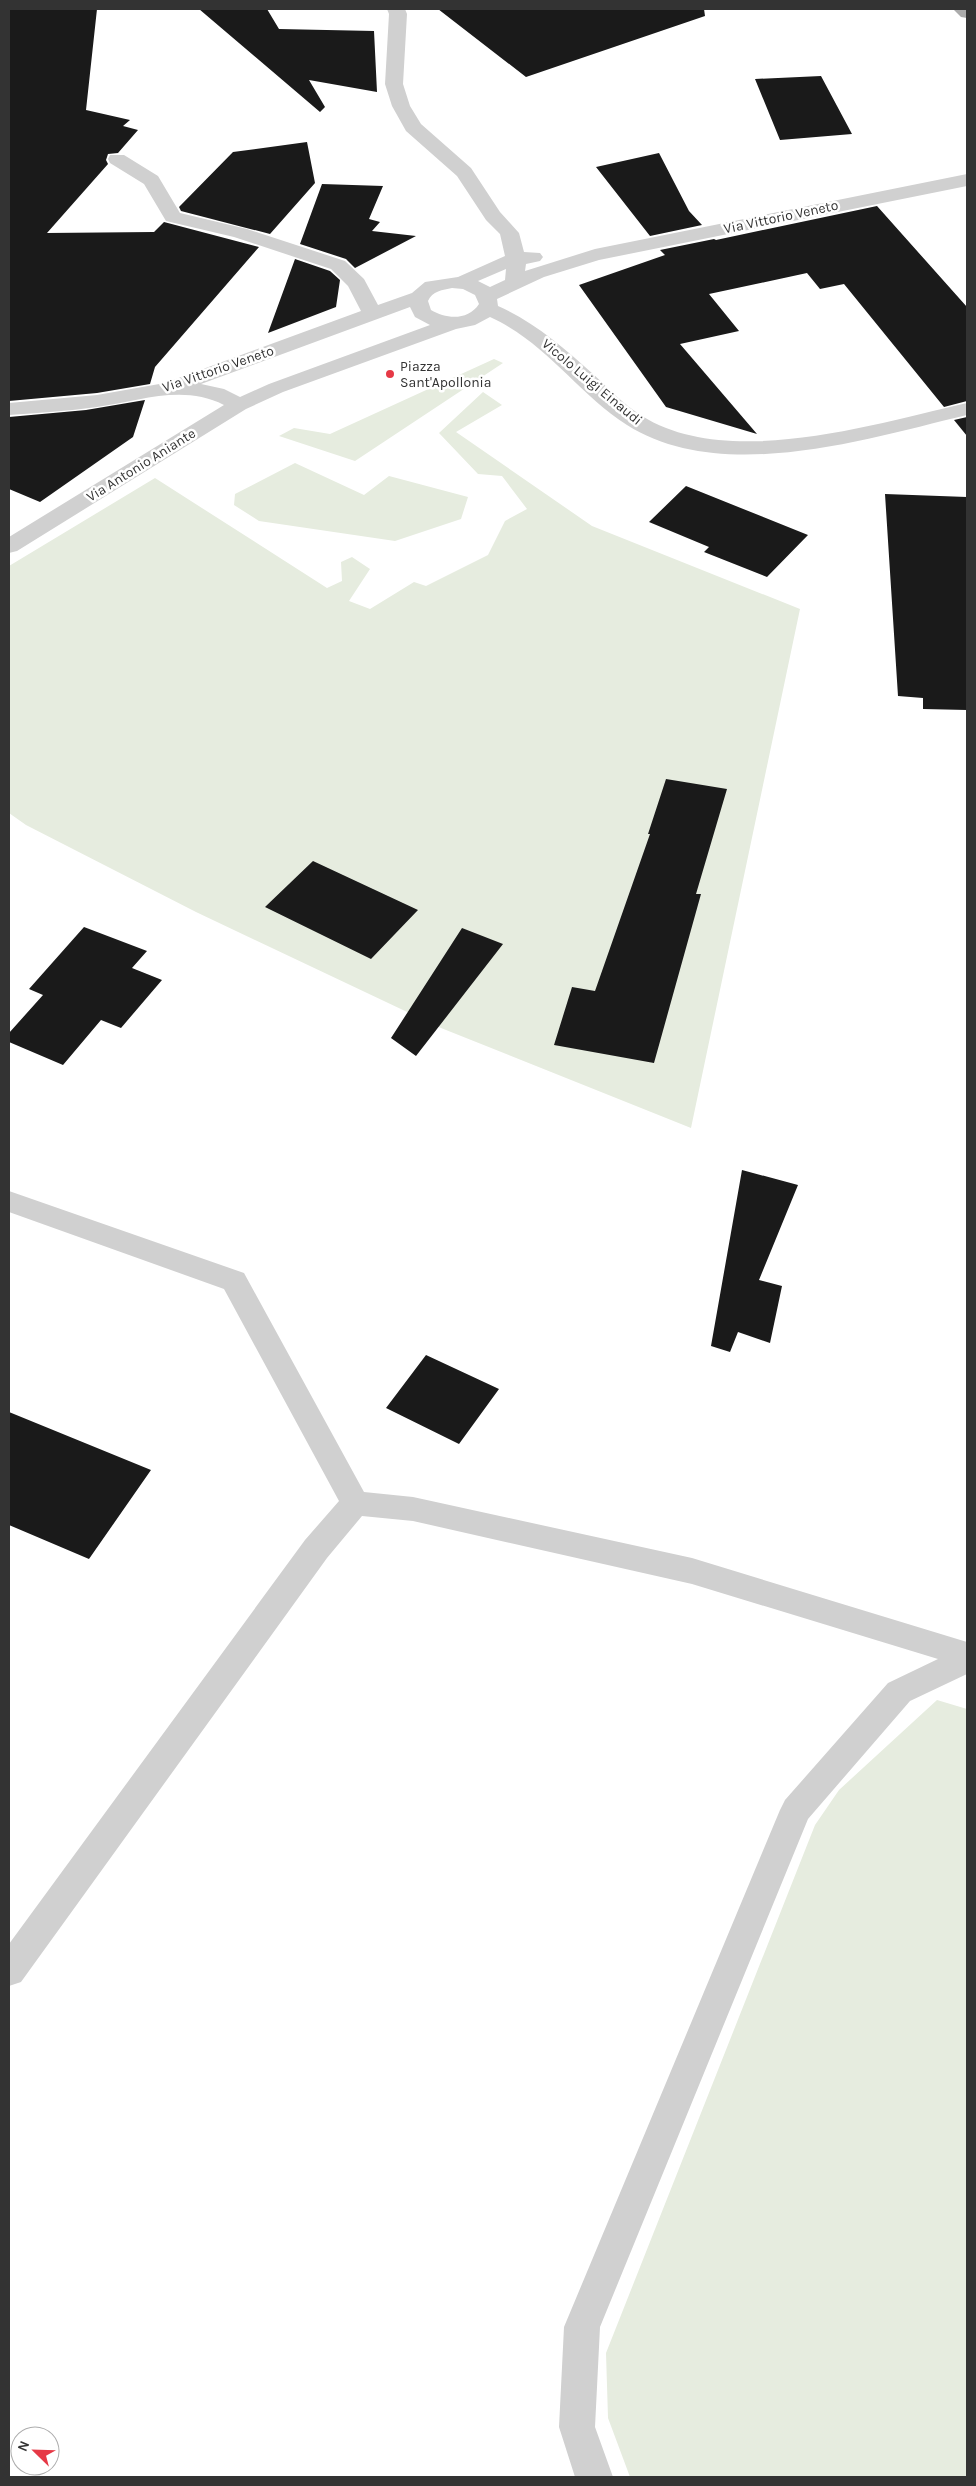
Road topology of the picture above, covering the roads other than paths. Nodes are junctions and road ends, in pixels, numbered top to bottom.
1 (396, 9) edge
2 (962, 9) edge
3 (967, 13) edge
4 (118, 158) dead end
5 (967, 180) edge
6 (493, 216) junction
7 (595, 255) junction
8 (516, 260) junction
9 (482, 271) junction
10 (515, 282) junction
11 (461, 283) junction
12 (418, 301) junction
13 (487, 302) junction
14 (372, 312) junction
15 (453, 323) junction
16 (170, 388) junction
17 (276, 388) junction
18 (239, 405) junction
19 (9, 409) edge
20 (967, 409) edge
21 (9, 546) edge
22 (9, 1202) edge
23 (355, 1503) junction
24 (967, 1655) edge
25 (967, 1660) edge
26 (9, 1970) edge
27 (594, 2477) edge

1 - 6 street
2 - 3 main road
4 - 14 street
5 - 7 street, Via Vittorio Veneto
6 - 8 street
6 - 9 street
7 - 8 street
7 - 10 street
8 - 9 street
8 - 10 street
9 - 11 street
10 - 13 street
11 - 12 street
11 - 13 street, Vicolo Luigi Einaudi
12 - 14 street, Via Vittorio Veneto
12 - 15 street
12 - 17 street
13 - 15 street
13 - 20 street, Vicolo Luigi Einaudi
14 - 16 street, Via Vittorio Veneto
15 - 17 street
16 - 18 street
16 - 19 street, Via Vittorio Veneto
17 - 18 street, Via Antonio Aniante
18 - 21 street, Via Antonio Aniante
22 - 23 street
23 - 24 street
23 - 26 street
25 - 27 street

